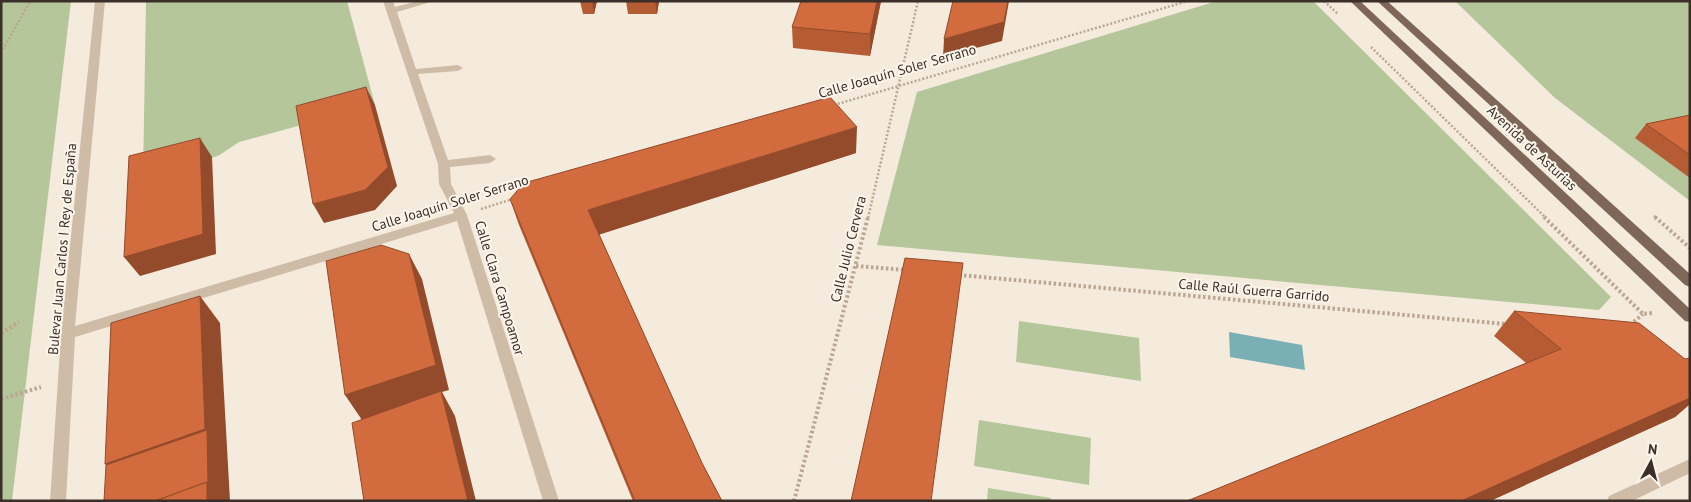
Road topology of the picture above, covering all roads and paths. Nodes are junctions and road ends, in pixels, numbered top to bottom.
1 (30, 1) edge
2 (100, 1) edge
3 (430, 1) edge
4 (918, 1) edge
5 (1188, 1) edge
6 (1324, 1) edge
7 (1354, 1) edge
8 (1381, 1) edge
9 (390, 6) edge
10 (1344, 20) dead end
11 (1365, 41) dead end
12 (1, 53) edge
13 (458, 68) dead end
14 (412, 72) junction
15 (900, 86) junction
16 (834, 105) edge
17 (490, 160) dead end
18 (444, 164) junction
19 (518, 198) edge
20 (461, 215) junction
21 (856, 266) junction
22 (916, 271) edge
23 (956, 275) edge
24 (1690, 282) edge
25 (1681, 309) junction
26 (1643, 314) junction
27 (1690, 317) edge
28 (19, 322) dead end
29 (1511, 324) dead end
30 (1626, 329) edge
31 (1, 333) edge
32 (68, 334) junction
33 (66, 379) junction
34 (1, 399) edge
35 (1690, 466) edge
36 (58, 501) edge
37 (551, 501) edge
38 (794, 501) edge
39 (1615, 501) edge

1 - 12 path
2 - 32 street, Bulevar Juan Carlos I Rey de España
3 - 9 street
4 - 15 path, Calle Julio Cervera
5 - 15 path, Calle Joaquín Soler Serrano
6 - 10 path
7 - 25 main road, Avenida de Asturias
8 - 24 main road, Avenida de Asturias
9 - 14 street, Calle Clara Campoamor
11 - 26 path
13 - 14 street
14 - 18 street, Calle Clara Campoamor
15 - 16 path, Calle Joaquín Soler Serrano
15 - 21 path, Calle Julio Cervera
17 - 18 street
18 - 20 street, Calle Clara Campoamor
19 - 20 path, Calle Joaquín Soler Serrano
20 - 32 street, Calle Joaquín Soler Serrano
20 - 37 street, Calle Clara Campoamor
21 - 22 path
21 - 38 path, Calle Julio Cervera
23 - 29 path, Calle Raúl Guerra Garrido
25 - 26 path
25 - 27 main road, Avenida de Asturias
26 - 30 path
28 - 31 path
32 - 33 street, Bulevar Juan Carlos I Rey de España
33 - 34 path
33 - 36 street, Bulevar Juan Carlos I Rey de España
35 - 39 street

